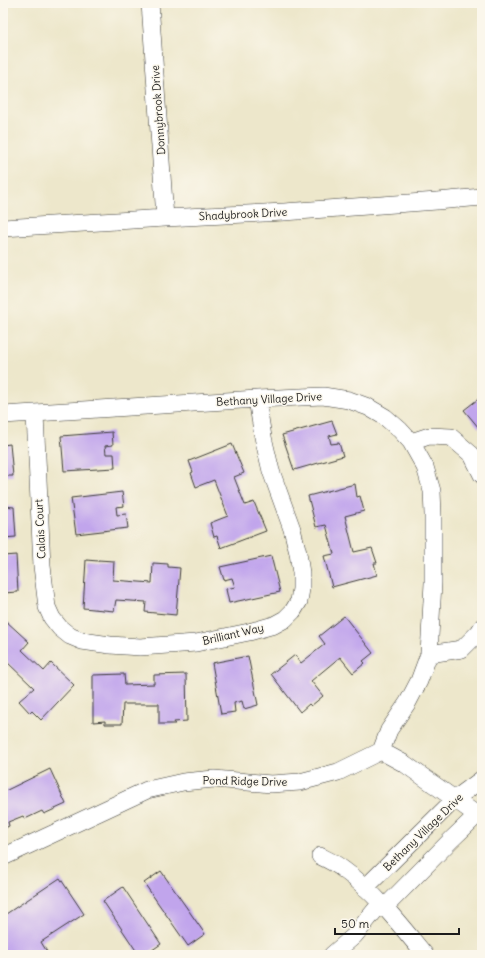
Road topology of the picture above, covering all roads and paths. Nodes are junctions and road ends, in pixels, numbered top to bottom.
1 (150, 3) edge
2 (482, 196) edge
3 (165, 218) junction
4 (3, 228) edge
5 (257, 399) junction
6 (35, 414) junction
7 (3, 415) edge
8 (411, 442) junction
9 (482, 475) edge
10 (482, 627) edge
11 (70, 636) joint
12 (428, 654) junction
13 (381, 751) junction
14 (482, 779) edge
15 (455, 799) junction
16 (480, 813) edge
17 (320, 856) dead end
18 (3, 857) edge
19 (365, 888) junction
20 (383, 905) junction
21 (332, 955) edge
22 (425, 955) edge

1 - 3 street, Donnybrook Drive
2 - 3 street, Shadybrook Drive
3 - 4 street, Shadybrook Drive
5 - 6 street, Bethany Village Drive
5 - 8 street, Bethany Village Drive
5 - 11 street, Brilliant Way
6 - 7 street, Bethany Village Drive
6 - 11 street, Calais Court
8 - 9 street
8 - 12 street, Bethany Village Drive
10 - 12 street
12 - 13 street, Bethany Village Drive
13 - 15 street
13 - 18 street, Pond Ridge Drive
14 - 15 street, Bethany Village Drive
15 - 16 street
15 - 19 street, Bethany Village Drive
16 - 20 street
17 - 19 street
19 - 20 street
20 - 21 street
20 - 22 street

